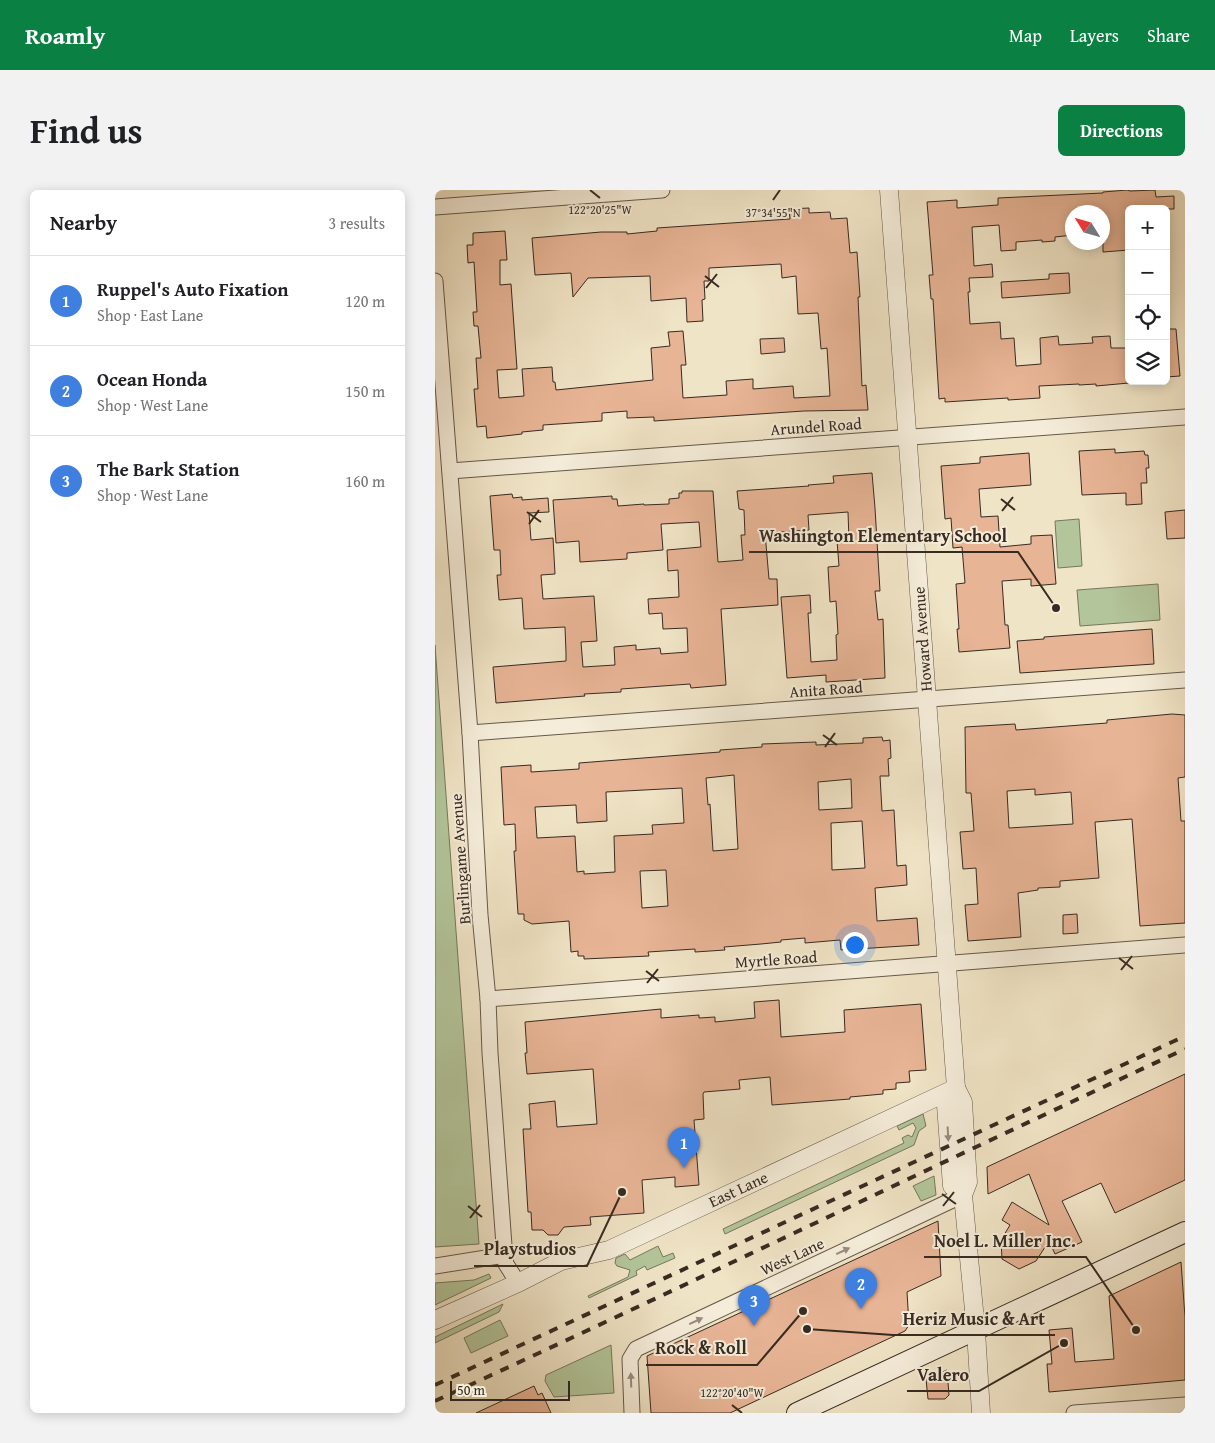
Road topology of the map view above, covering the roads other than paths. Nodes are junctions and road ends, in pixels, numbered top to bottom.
1 (662, 190) edge
2 (889, 190) edge
3 (435, 207) edge
4 (435, 280) edge
5 (1185, 417) edge
6 (908, 437) junction
7 (450, 471) junction
8 (1185, 680) edge
9 (926, 698) junction
10 (470, 733) junction
11 (1185, 945) edge
12 (947, 964) junction
13 (488, 999) junction
14 (956, 1088) junction
15 (963, 1196) junction
16 (1185, 1232) edge
17 (505, 1255) junction
18 (435, 1266) edge
19 (518, 1283) junction
20 (435, 1320) edge
21 (976, 1331) junction
22 (1185, 1405) edge
23 (632, 1413) edge
24 (797, 1413) edge
25 (981, 1413) edge
26 (1074, 1413) edge

1 - 3 street
2 - 6 street, Howard Avenue
4 - 7 street, Burlingame Avenue
5 - 6 street, Arundel Road
6 - 7 street, Arundel Road
6 - 9 street, Howard Avenue
7 - 10 street, Burlingame Avenue
8 - 9 street, Anita Road
9 - 10 street, Anita Road
9 - 12 street, Howard Avenue
10 - 13 street, Burlingame Avenue
11 - 12 street, Myrtle Road
12 - 13 street, Myrtle Road
12 - 14 street, Howard Avenue
13 - 17 street, Burlingame Avenue
14 - 15 street, Howard Avenue
14 - 19 street, East Lane
15 - 21 street, Howard Avenue
23 -> 15 street, West Lane
16 - 21 main road
17 - 18 street
17 - 19 street, Burlingame Avenue
19 - 20 street, East Lane
21 - 24 main road
21 - 25 street, Howard Avenue
22 - 26 street

